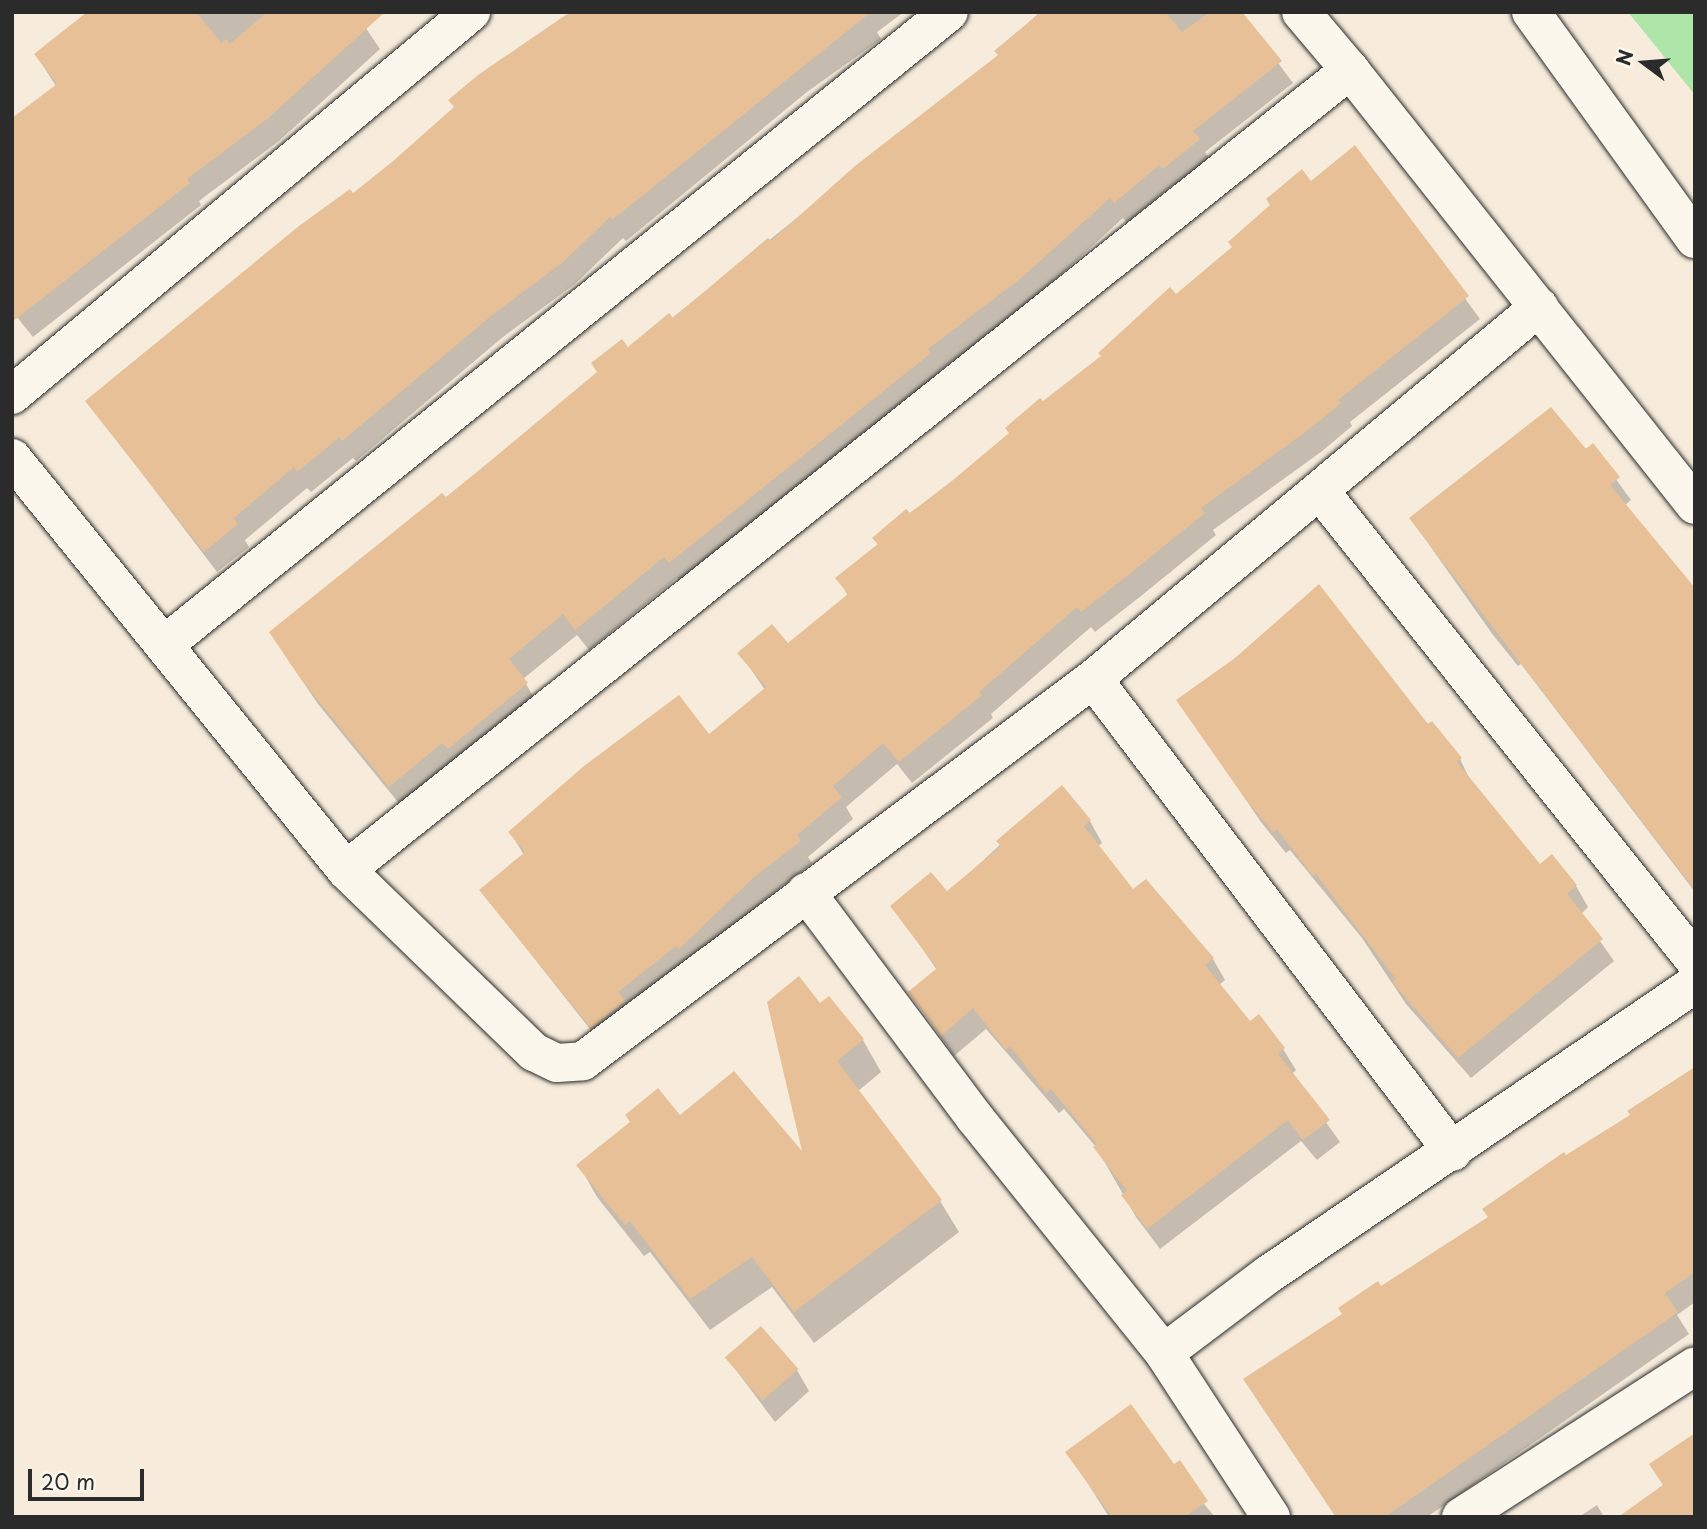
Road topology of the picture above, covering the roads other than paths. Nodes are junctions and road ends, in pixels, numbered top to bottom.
1 (950, 12) edge
2 (1301, 12) edge
3 (1531, 12) edge
4 (455, 17) edge
5 (1350, 70) junction
6 (1695, 239) edge
7 (1539, 307) junction
8 (12, 395) edge
9 (12, 458) edge
10 (1320, 491) junction
11 (1695, 505) edge
12 (164, 645) junction
13 (1093, 680) junction
14 (346, 870) junction
15 (806, 892) junction
16 (1695, 961) edge
17 (1695, 984) edge
18 (1453, 1152) junction
19 (1164, 1353) junction
20 (1695, 1366) edge
21 (1271, 1517) edge
22 (1461, 1517) edge

1 - 12 street
2 - 5 street
3 - 6 street
4 - 8 street
5 - 7 street
5 - 14 street
7 - 10 street
7 - 11 street
9 - 12 street
10 - 13 street
10 - 16 street
12 - 14 street
13 - 15 street
13 - 18 street
14 - 15 street
15 - 19 street
17 - 18 street
18 - 19 street
19 - 21 street
20 - 22 street

